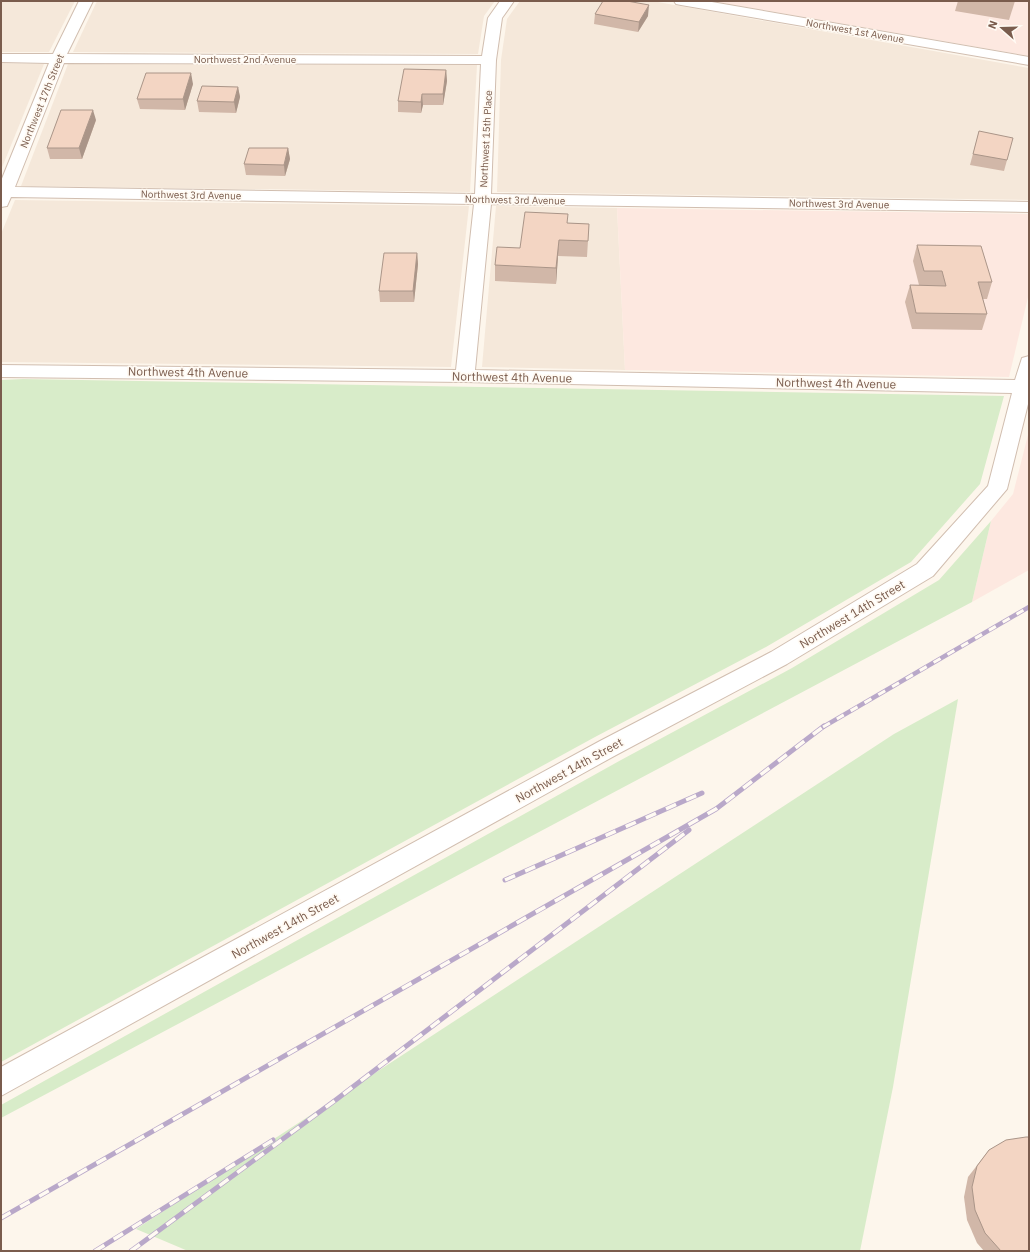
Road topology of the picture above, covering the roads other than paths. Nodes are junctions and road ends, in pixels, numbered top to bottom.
1 (86, 1) edge
2 (507, 1) edge
3 (681, 1) edge
4 (1, 58) edge
5 (58, 58) junction
6 (489, 60) junction
7 (1029, 61) edge
8 (2, 196) edge
9 (483, 199) junction
10 (1029, 207) edge
11 (1029, 362) edge
12 (1, 371) edge
13 (466, 376) junction
14 (1024, 387) junction
15 (1, 1082) edge

1 - 5 street, Northwest 17th Street
2 - 6 street, Northwest 15th Place
3 - 7 street, Northwest 1st Avenue
4 - 5 street, Northwest 2nd Avenue
5 - 6 street, Northwest 2nd Avenue
5 - 8 street, Northwest 17th Street
6 - 9 street, Northwest 15th Place
8 - 9 street, Northwest 3rd Avenue
9 - 10 street, Northwest 3rd Avenue
9 - 13 street, Northwest 15th Place
11 - 14 street, Northwest 14th Street
12 - 13 street, Northwest 4th Avenue
13 - 14 street, Northwest 4th Avenue
14 - 15 street, Northwest 14th Street

